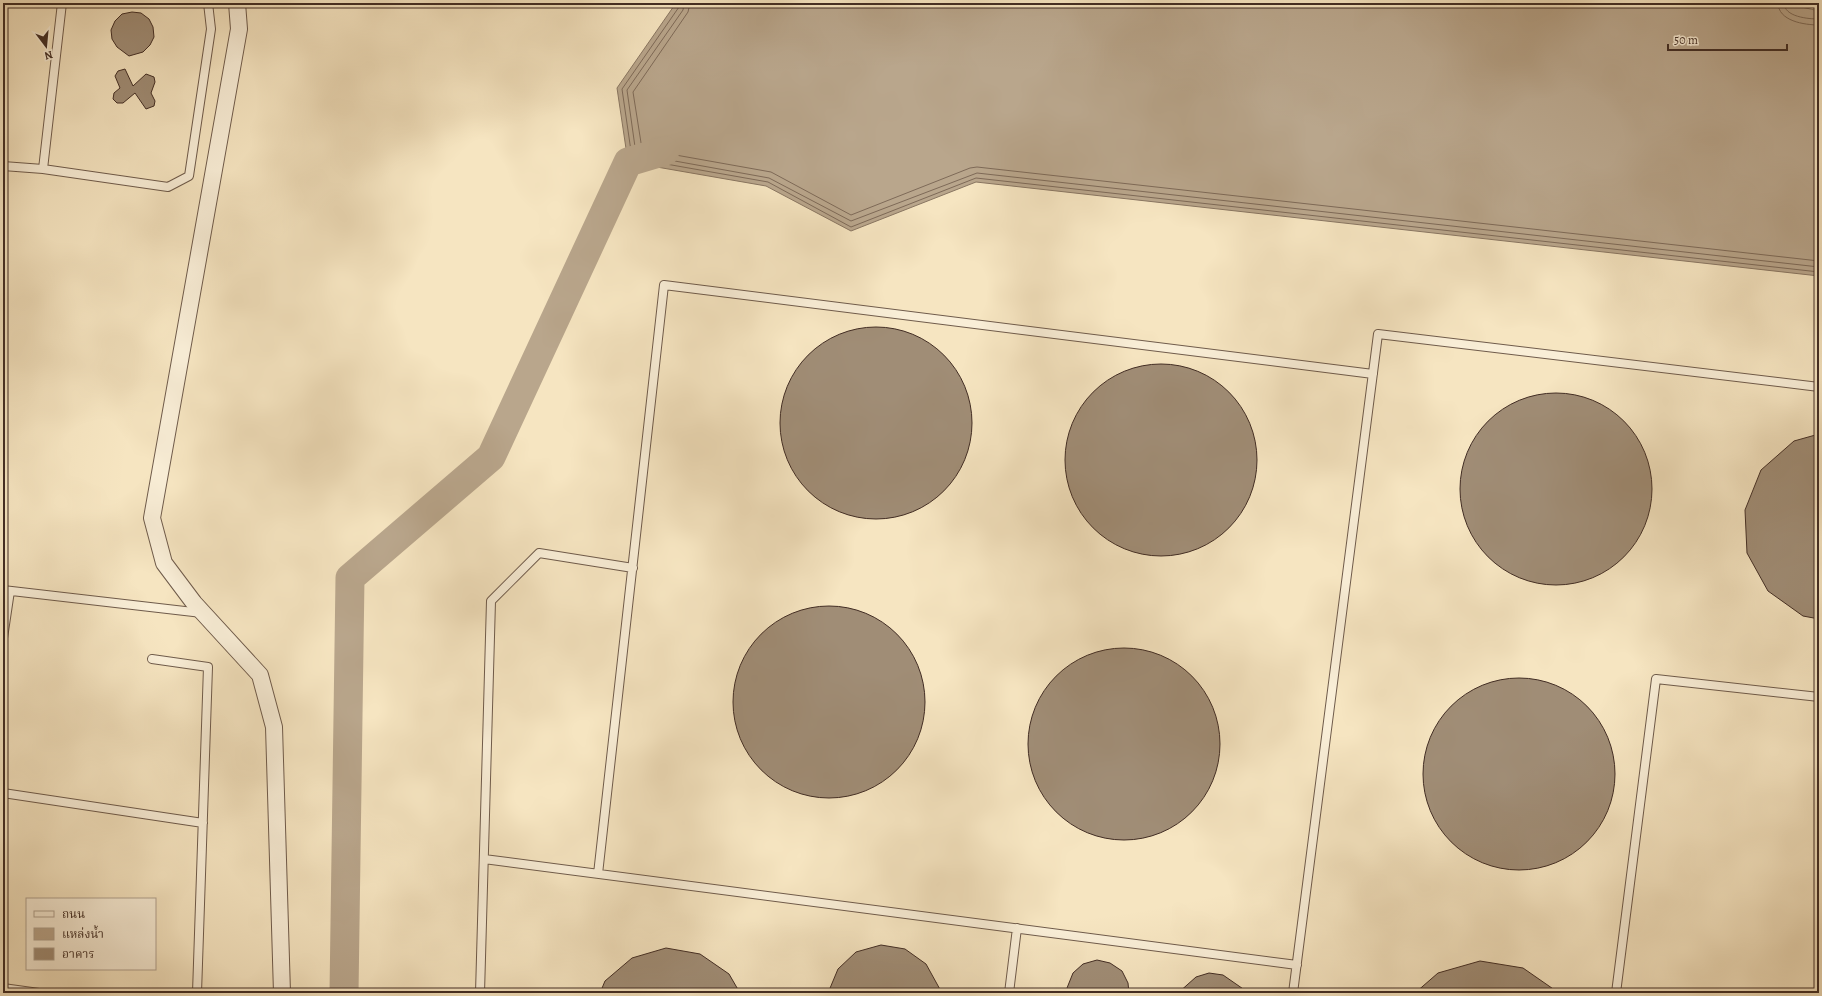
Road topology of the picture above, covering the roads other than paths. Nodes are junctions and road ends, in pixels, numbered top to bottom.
1 (62, 3) edge
2 (208, 3) edge
3 (237, 3) edge
4 (3, 166) edge
5 (43, 170) junction
6 (1373, 374) junction
7 (1819, 387) edge
8 (633, 568) junction
9 (6, 590) edge
10 (203, 613) junction
11 (3, 638) edge
12 (152, 659) dead end
13 (1819, 697) edge
14 (3, 793) edge
15 (203, 823) junction
16 (484, 859) junction
17 (598, 874) junction
18 (1017, 928) junction
19 (1297, 965) junction
20 (3, 988) edge
21 (39, 993) edge
22 (197, 993) edge
23 (282, 993) edge
24 (480, 993) edge
25 (1008, 993) edge
26 (1293, 993) edge
27 (1616, 993) edge

1 - 5 lane
2 - 5 lane
3 - 10 street
4 - 5 lane
6 - 7 lane
6 - 8 lane
6 - 19 lane
8 - 16 lane
8 - 17 lane
9 - 10 lane
9 - 11 lane
10 - 23 street
12 - 15 lane
13 - 27 lane
14 - 15 lane
15 - 22 lane
16 - 17 lane
16 - 24 lane
17 - 18 lane
18 - 19 lane
18 - 25 lane
19 - 26 lane
20 - 21 lane

